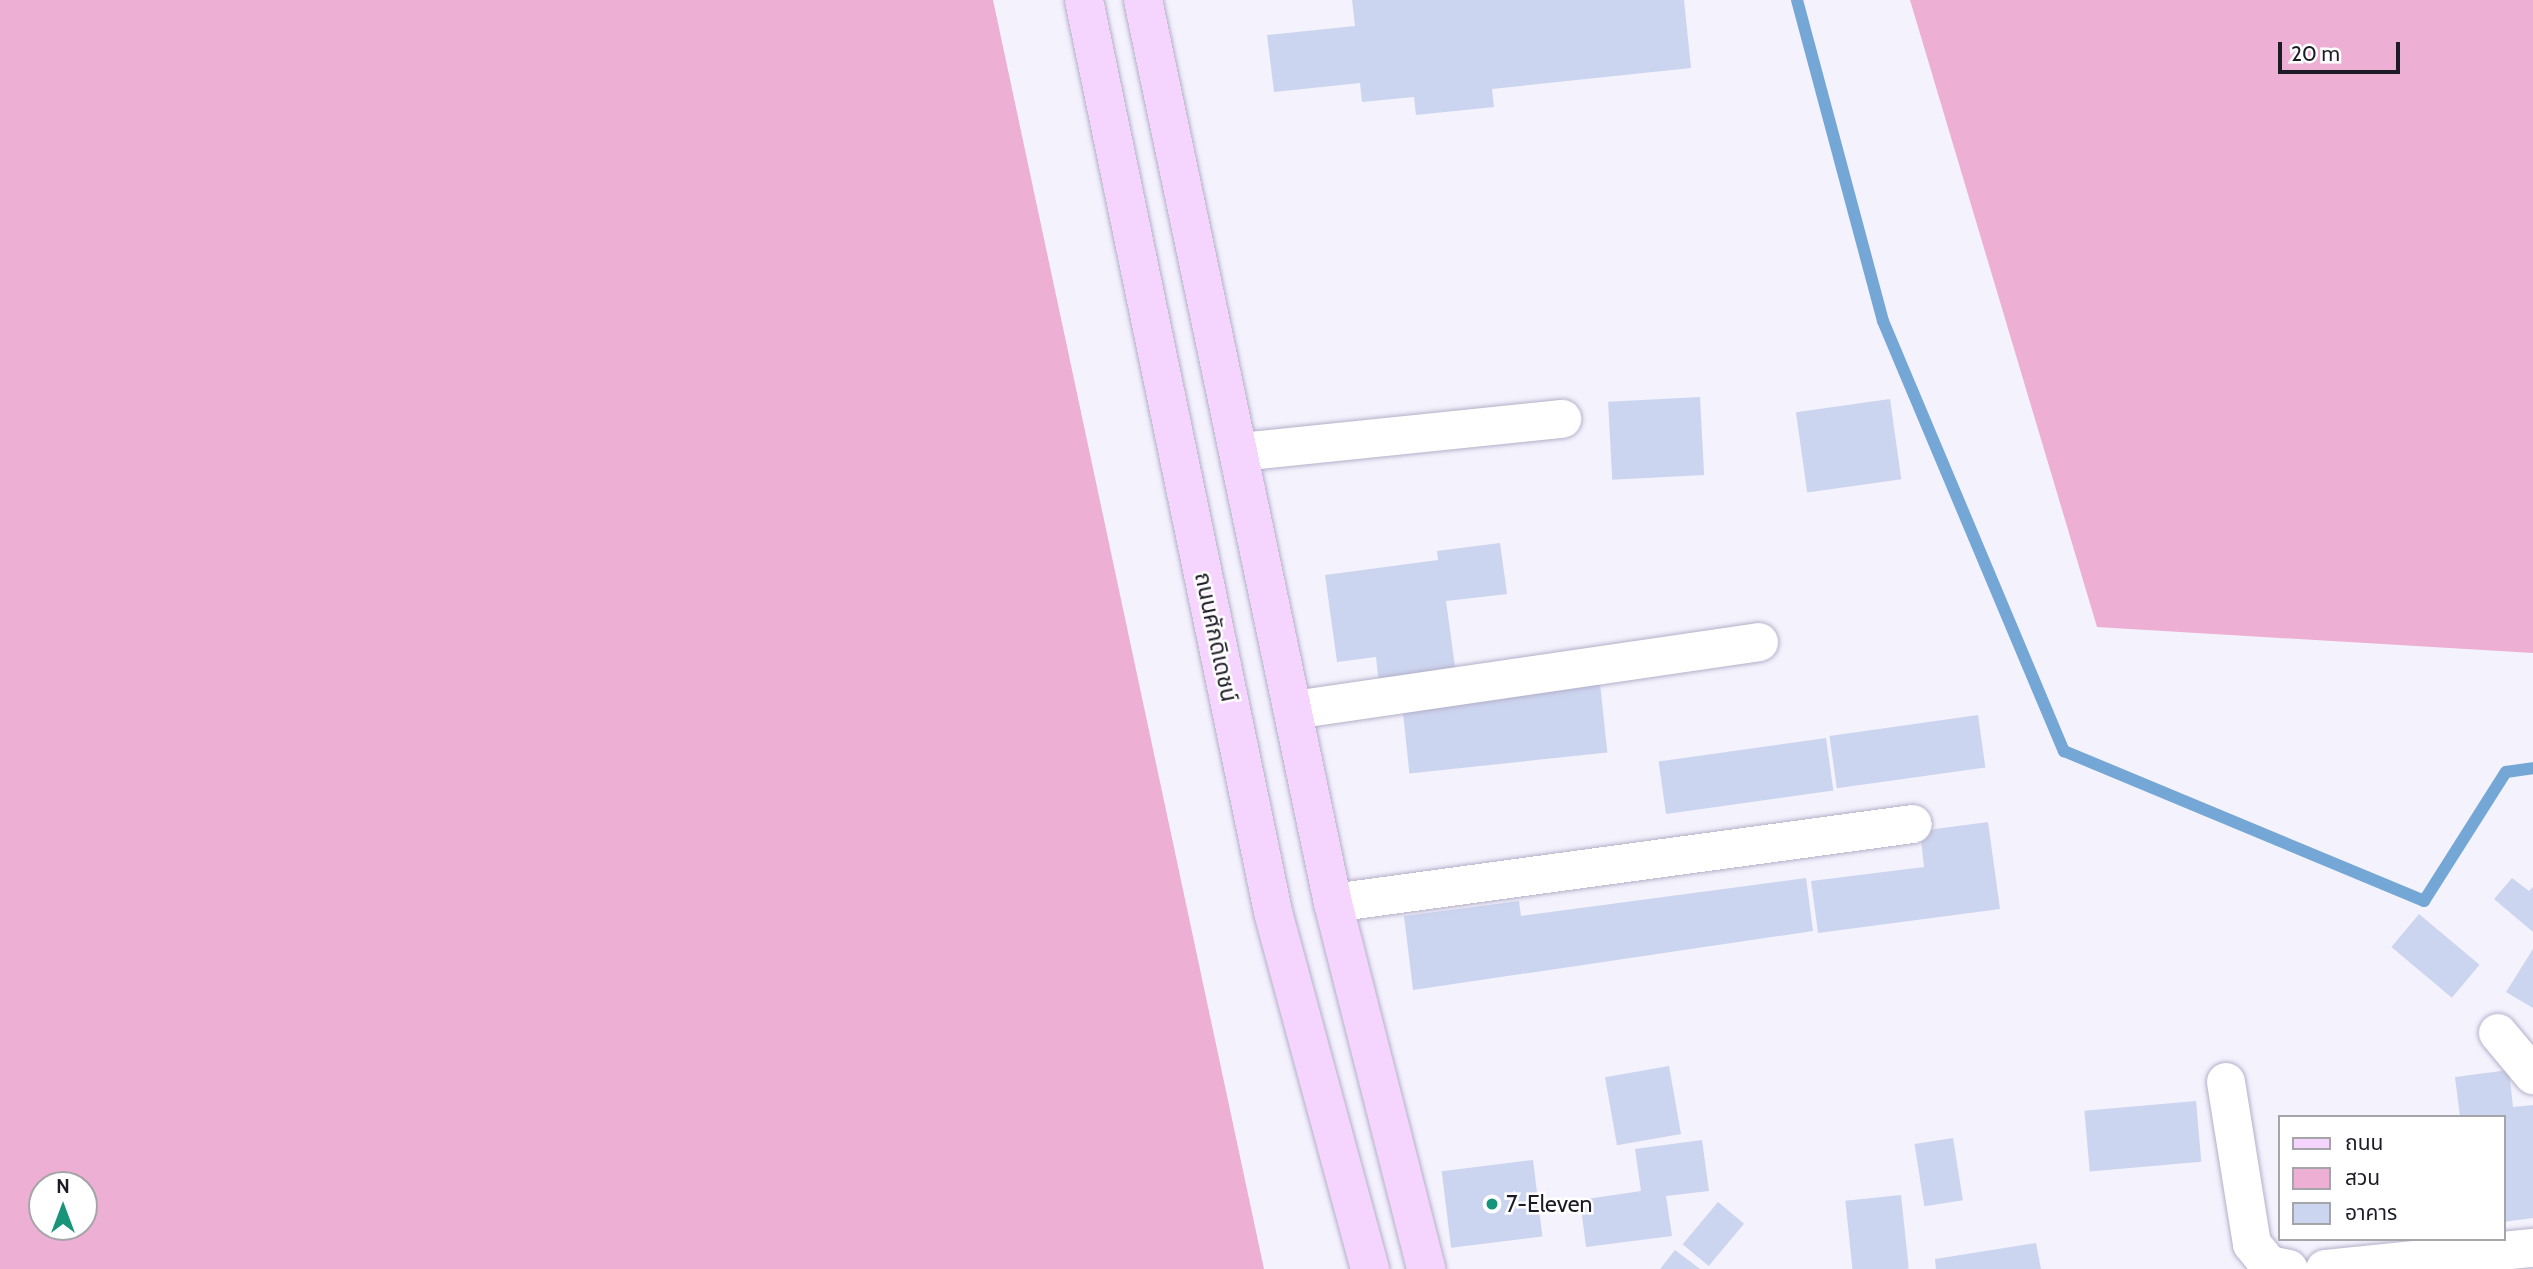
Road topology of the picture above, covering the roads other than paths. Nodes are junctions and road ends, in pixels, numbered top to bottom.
1 (1084, 0) edge
2 (1143, 0) edge
3 (1562, 419) dead end
4 (1241, 452) junction
5 (1759, 642) dead end
6 (1294, 710) junction
7 (1913, 824) dead end
8 (1333, 903) junction
9 (2498, 1033) dead end
10 (2533, 1075) edge
11 (2226, 1082) dead end
12 (2533, 1248) edge
13 (1370, 1269) edge
14 (1426, 1269) edge
15 (2289, 1269) edge
16 (2325, 1269) edge

1 - 13 main road, ถนนศักดิเดชน์
2 - 4 main road
3 - 4 street
4 - 6 main road
5 - 6 street
6 - 8 main road
7 - 8 street
8 - 14 main road
9 - 10 street
11 - 15 street
12 - 16 street

